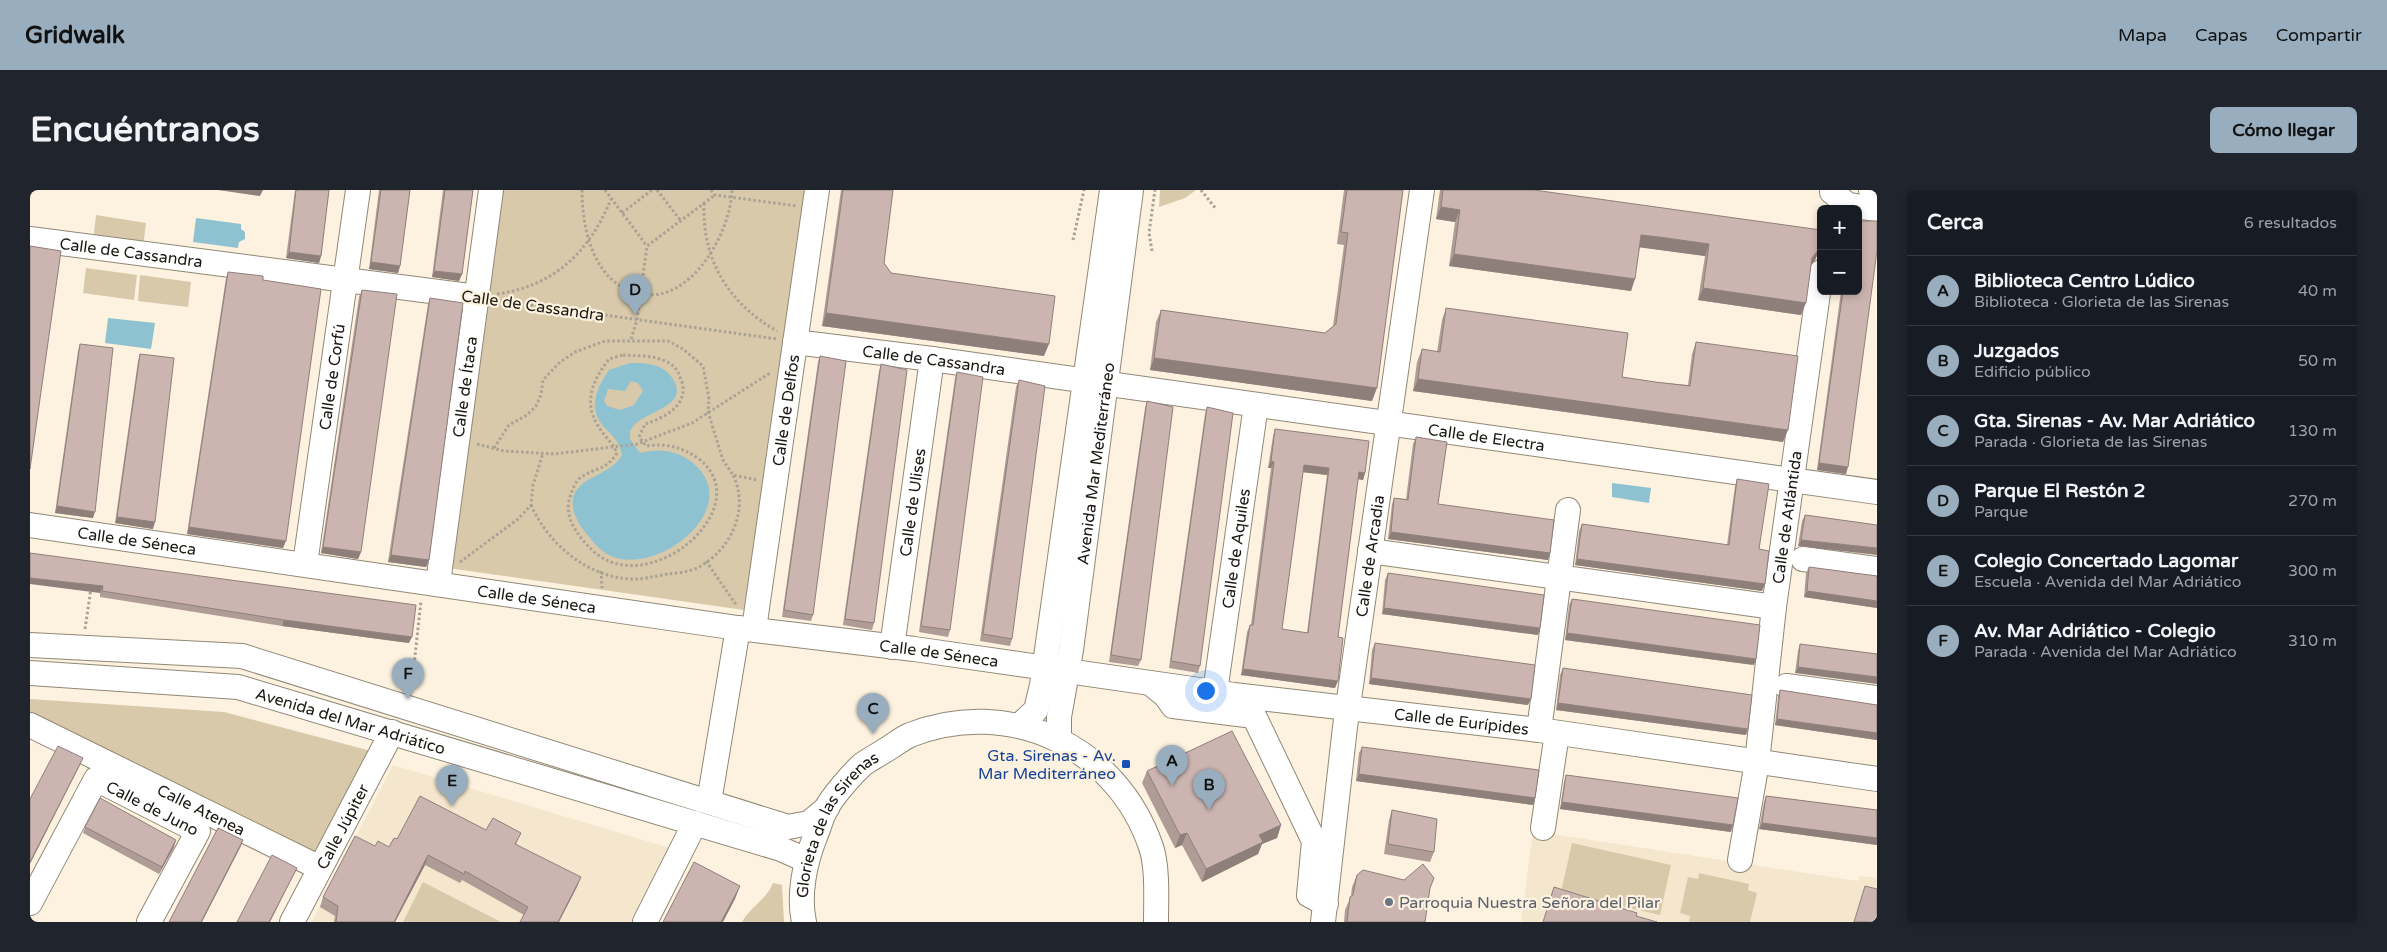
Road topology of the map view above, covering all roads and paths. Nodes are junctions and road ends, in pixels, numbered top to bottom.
1 (358, 190) edge
2 (491, 190) edge
3 (582, 190) edge
4 (605, 190) edge
5 (652, 190) edge
6 (657, 190) edge
7 (711, 190) edge
8 (732, 190) edge
9 (1084, 190) edge
10 (1112, 190) edge
11 (1131, 190) edge
12 (1155, 190) edge
13 (1201, 190) edge
14 (1422, 190) edge
15 (1871, 190) edge
16 (1877, 191) edge
17 (1830, 194) edge
18 (715, 195) junction
19 (732, 197) junction
20 (611, 198) junction
21 (816, 199) edge
22 (704, 203) junction
23 (1216, 209) dead end
24 (1877, 209) edge
25 (622, 213) junction
26 (680, 221) junction
27 (30, 239) edge
28 (1072, 240) dead end
29 (589, 242) junction
30 (647, 246) junction
31 (1152, 251) dead end
32 (711, 255) junction
33 (345, 281) junction
34 (640, 294) junction
35 (1818, 295) edge
36 (477, 297) junction
37 (637, 320) junction
38 (631, 339) junction
39 (793, 351) junction
40 (932, 359) junction
41 (1096, 383) junction
42 (1256, 405) junction
43 (708, 412) junction
44 (1389, 424) junction
45 (458, 439) junction
46 (643, 442) junction
47 (494, 448) junction
48 (614, 448) junction
49 (543, 453) junction
50 (733, 475) junction
51 (1791, 480) junction
52 (775, 483) junction
53 (1877, 492) edge
54 (531, 505) junction
55 (1568, 510) dead end
56 (30, 525) edge
57 (1370, 551) junction
58 (1803, 559) dead end
59 (706, 561) junction
60 (305, 564) junction
61 (1877, 569) edge
62 (439, 577) junction
63 (1559, 578) junction
64 (92, 581) edge
65 (1774, 607) junction
66 (746, 629) junction
67 (30, 645) edge
68 (892, 646) junction
69 (83, 647) junction
70 (1044, 668) junction
71 (1068, 671) junction
72 (30, 673) edge
73 (1150, 683) junction
74 (1786, 686) dead end
75 (1215, 692) junction
76 (1877, 698) edge
77 (402, 706) junction
78 (1348, 708) junction
79 (30, 725) edge
80 (1020, 725) junction
81 (392, 732) junction
82 (1548, 732) junction
83 (1059, 739) junction
84 (1757, 762) junction
85 (1877, 779) edge
86 (710, 802) junction
87 (827, 808) junction
88 (695, 823) junction
89 (1543, 828) dead end
90 (806, 860) junction
91 (1740, 860) dead end
92 (320, 868) junction
93 (30, 903) edge
94 (1325, 913) edge
95 (149, 922) edge
96 (292, 922) edge
97 (645, 922) edge
98 (804, 922) edge
99 (1156, 922) edge

1 - 33 street, Calle de Corfú
2 - 36 street, Calle de Ítaca
3 - 29 path
4 - 20 path
5 - 25 path
6 - 26 path
7 - 18 path
8 - 19 path
9 - 28 path
10 - 41 street, Avenida Mar Mediterráneo
11 - 41 street, Avenida Mar Mediterráneo
12 - 31 path
13 - 23 path
14 - 44 street, Calle de Arcadia
15 - 16 street
17 - 24 street
18 - 19 path
18 - 22 path
19 - 21 path
19 - 32 path
20 - 25 path
20 - 29 path
21 - 39 street, Calle de Delfos
22 - 26 path
22 - 32 path
25 - 30 path
26 - 30 path
27 - 33 street, Calle de Cassandra
29 - 34 path
29 - 36 path
30 - 34 path
32 - 34 path
32 - 39 path
33 - 36 street, Calle de Cassandra
33 - 60 street, Calle de Corfú
34 - 37 path
35 - 51 street, Calle de Atlántida
36 - 37 path, Calle de Cassandra
36 - 45 street, Calle de Ítaca
37 - 38 path
37 - 39 path, Calle de Cassandra
38 - 43 path
38 - 47 path
39 - 40 street, Calle de Cassandra
39 - 43 path
39 - 52 street, Calle de Delfos
40 - 41 street, Calle de Cassandra
40 - 68 street, Calle de Ulises
41 - 42 street, Calle de Electra
41 - 70 street, Avenida Mar Mediterráneo
41 - 71 street, Avenida Mar Mediterráneo
42 - 44 street, Calle de Electra
42 - 75 street, Calle de Aquiles
43 - 46 path
43 - 50 path
44 - 51 street, Calle de Electra
44 - 57 street, Calle de Arcadia
45 - 47 path
45 - 62 street, Calle de Ítaca
46 - 48 path
46 - 48 path
46 - 48 path
47 - 49 path
48 - 49 path
49 - 54 path
50 - 52 path
50 - 59 path
51 - 53 street, Calle de Electra
51 - 65 street, Calle de Atlántida
52 - 66 street, Calle de Delfos
54 - 59 path
54 - 62 path
55 - 63 street
56 - 60 street, Calle de Séneca
57 - 63 street
57 - 78 street, Calle de Arcadia
58 - 61 street
59 - 66 path
60 - 62 street, Calle de Séneca
62 - 66 street, Calle de Séneca
62 - 77 path
63 - 65 street
63 - 82 street
64 - 69 path
65 - 84 street, Calle de Atlántida
66 - 68 street, Calle de Séneca
66 - 86 street, Calle de Delfos
67 - 69 street, Avenida del Mar Adriático
68 - 70 street, Calle de Séneca
69 - 77 street, Avenida del Mar Adriático
70 - 71 street, Calle de Eurípides
70 - 80 street, Avenida Mar Mediterráneo
71 - 73 street, Calle de Eurípides
71 - 83 street, Avenida Mar Mediterráneo
72 - 81 street, Avenida del Mar Adriático
73 - 75 street, Calle de Eurípides
73 - 94 street
74 - 76 street
75 - 78 street, Calle de Eurípides
77 - 86 street, Avenida del Mar Adriático
78 - 82 street, Calle de Eurípides
78 - 94 street, Calle de Arcadia
79 - 92 street, Calle Atenea
80 - 83 street, Glorieta de las Sirenas
80 - 87 street, Glorieta de las Sirenas
81 - 88 street, Avenida del Mar Adriático
81 - 92 street, Calle Júpiter
82 - 84 street, Calle de Eurípides
82 - 89 street
83 - 99 street, Glorieta de las Sirenas
84 - 85 street, Calle de Eurípides
84 - 91 street, Calle de Atlántida
86 - 87 street, Avenida del Mar Adriático
87 - 90 street, Glorieta de las Sirenas
88 - 90 street, Avenida del Mar Adriático
88 - 97 street
90 - 98 street, Glorieta de las Sirenas
92 - 96 street, Calle Júpiter
93 - 95 street, Calle de Juno

